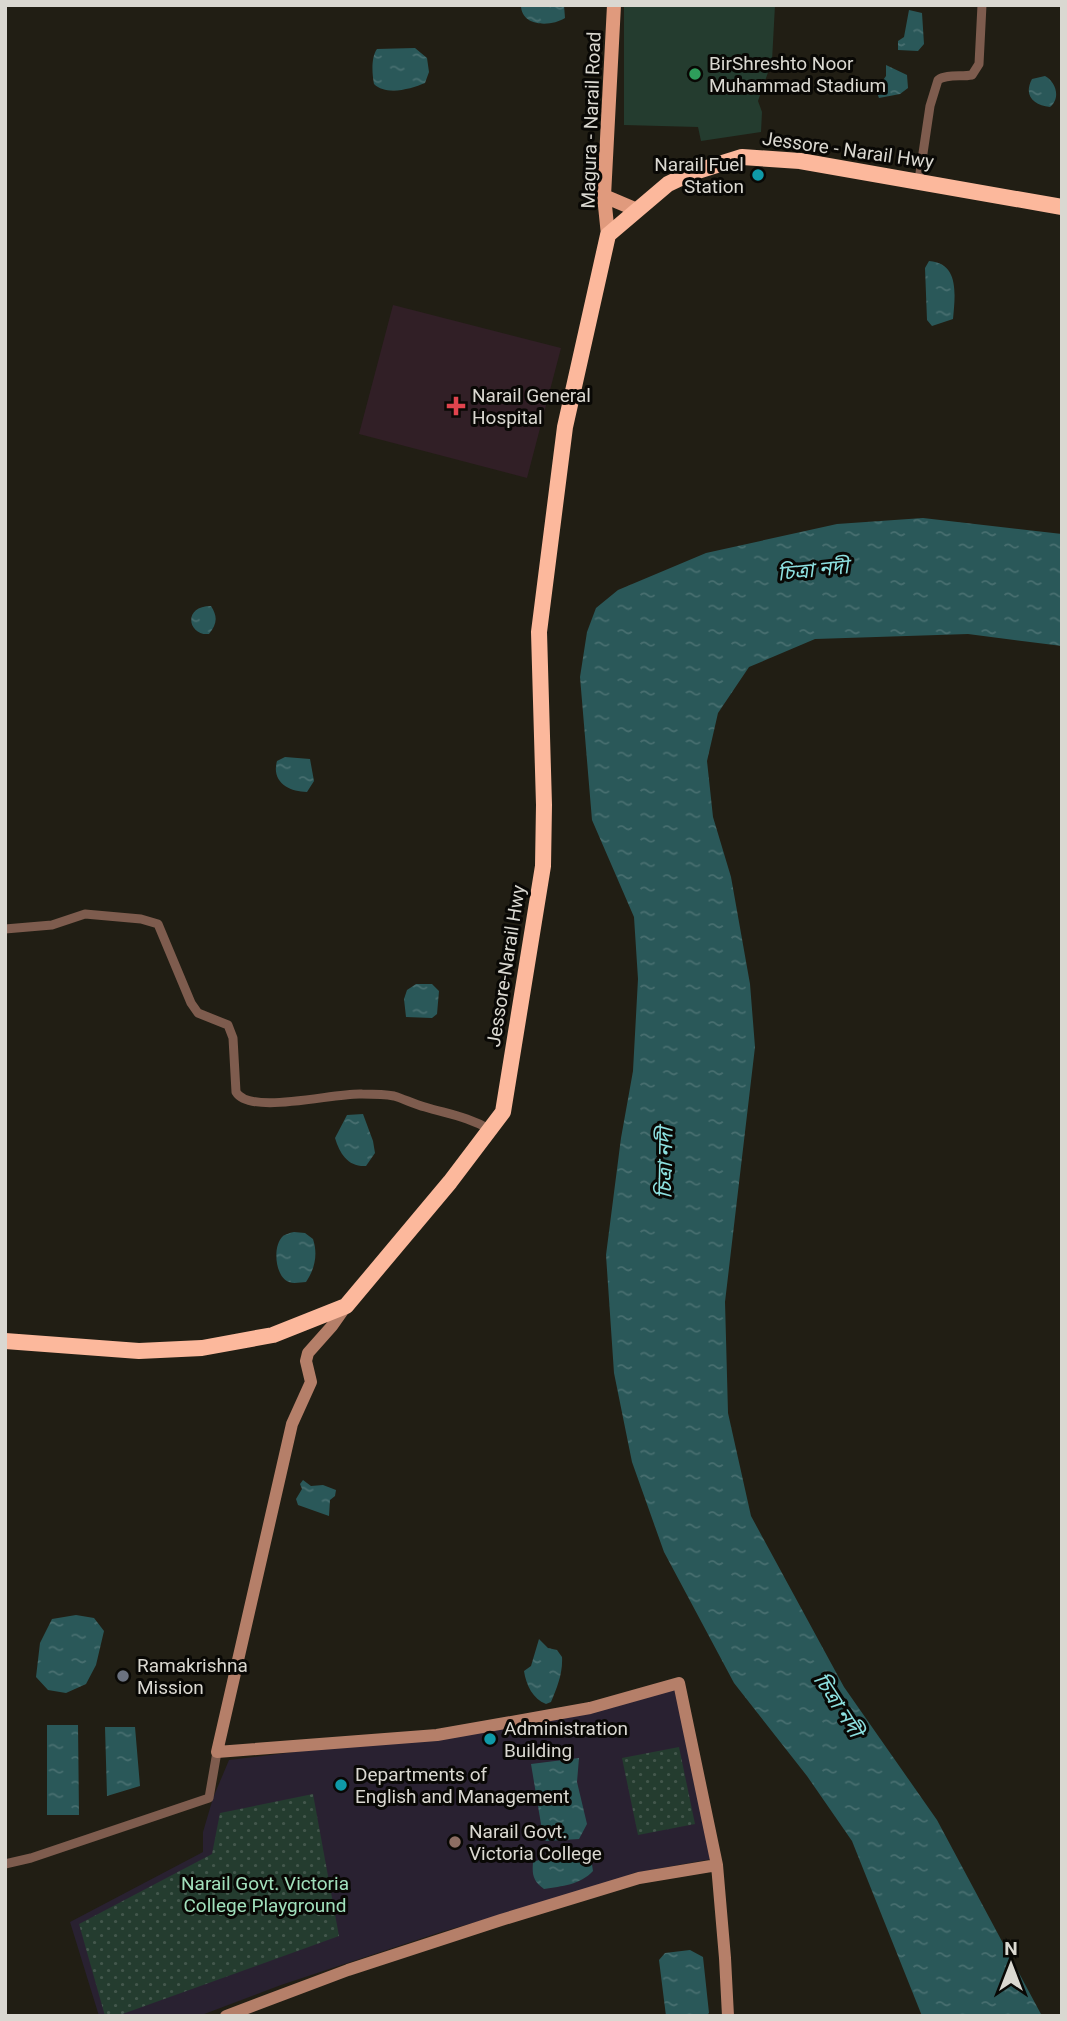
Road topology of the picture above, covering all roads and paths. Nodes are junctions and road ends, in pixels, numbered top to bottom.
1 (614, 5) edge
2 (982, 5) edge
3 (919, 180) junction
4 (604, 196) junction
5 (1062, 207) edge
6 (637, 210) junction
7 (608, 235) junction
8 (5, 929) edge
9 (491, 1130) junction
10 (346, 1306) junction
11 (5, 1341) edge
12 (216, 1752) junction
13 (5, 1864) edge
14 (717, 1865) junction
15 (226, 2016) edge
16 (727, 2016) edge

1 - 4 main road, Magura - Narail Road
2 - 3 street
3 - 5 highway, Jessore - Narail Hwy
3 - 6 highway, Jessore - Narail Hwy
4 - 6 main road
4 - 7 main road, Magura - Narail Road
6 - 7 highway, Jessore - Narail Hwy
7 - 9 highway, Jessore-Narail Hwy
8 - 9 street
9 - 10 highway, Jessore-Narail Hwy
10 - 11 highway, Jessore-Narail Hwy
10 - 12 street
12 - 13 street
12 - 14 street
14 - 15 street
14 - 16 street

